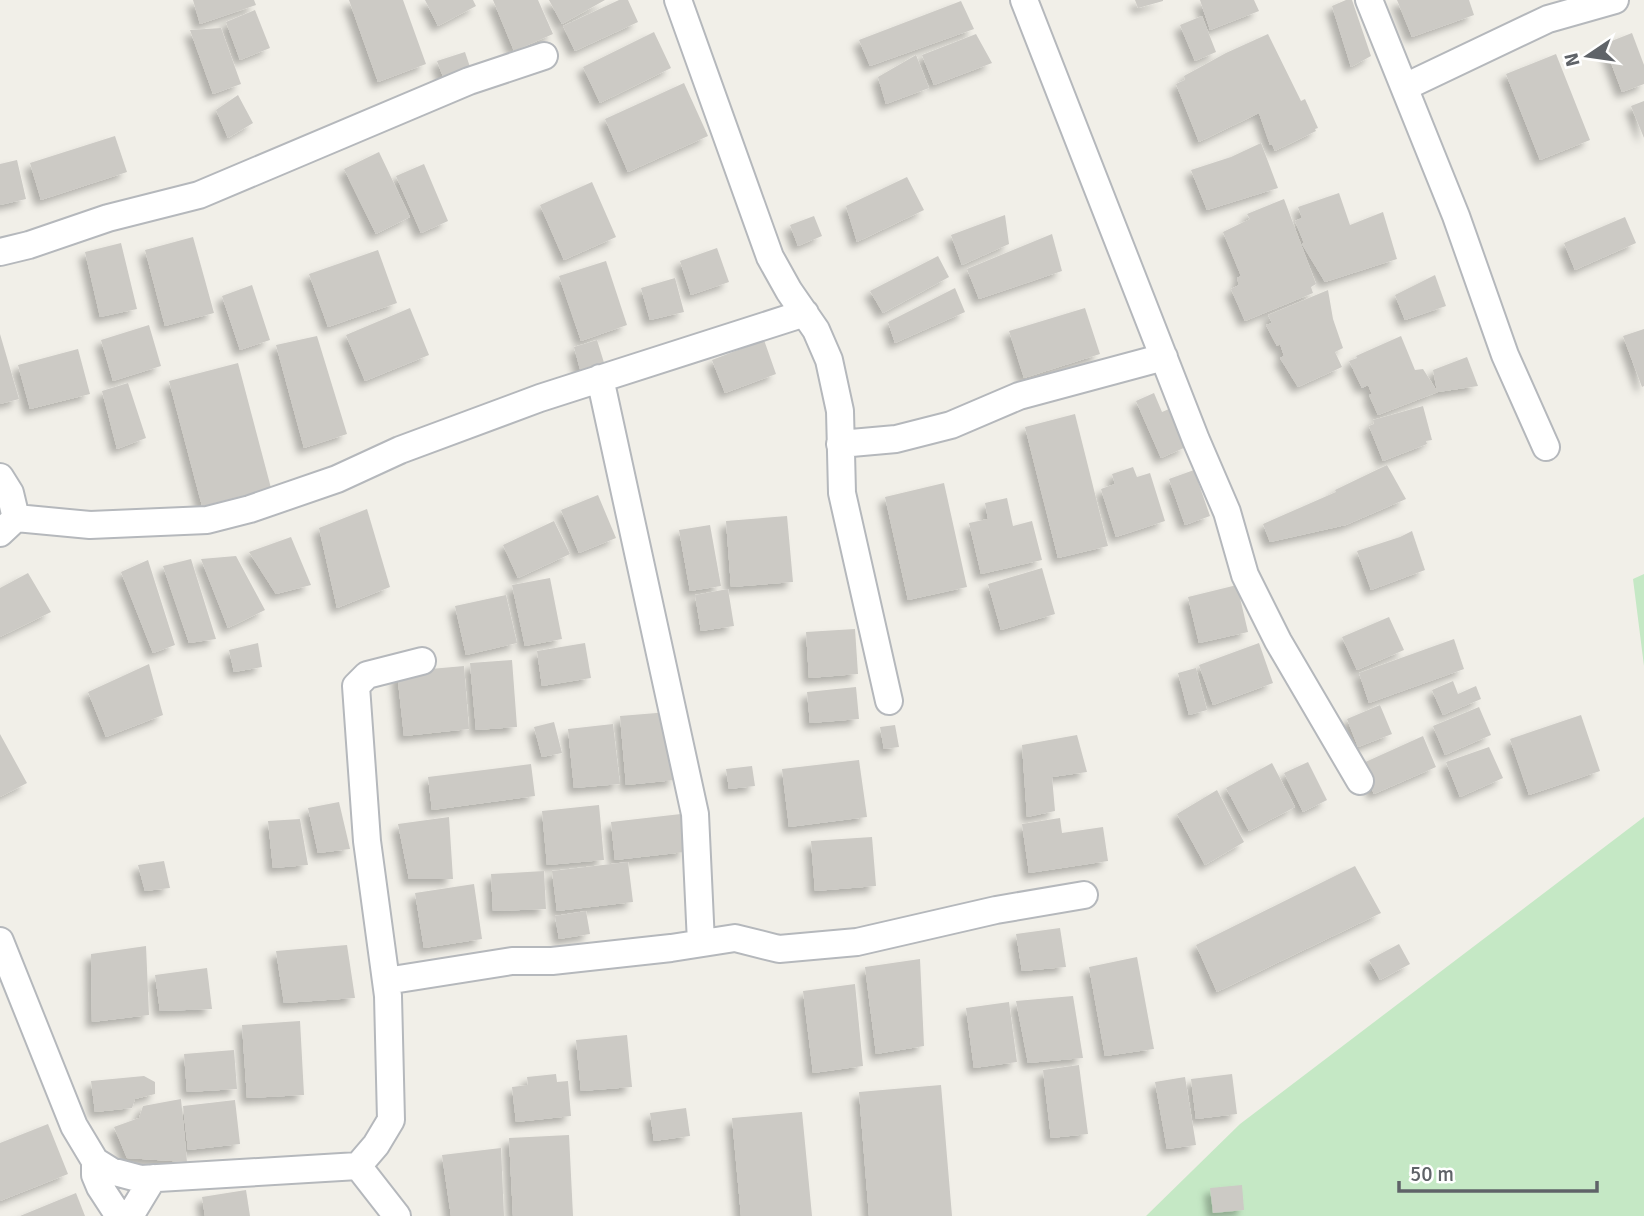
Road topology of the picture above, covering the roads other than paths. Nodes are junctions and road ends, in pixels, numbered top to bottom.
1 (678, 0) edge
2 (1024, 0) edge
3 (1369, 0) edge
4 (1615, 0) edge
5 (544, 56) dead end
6 (1405, 86) junction
7 (0, 252) edge
8 (805, 313) junction
9 (1164, 357) junction
10 (600, 379) junction
11 (840, 443) junction
12 (1546, 447) dead end
13 (0, 477) edge
14 (8, 525) edge
15 (422, 661) dead end
16 (889, 701) dead end
17 (1360, 781) dead end
18 (1084, 895) dead end
19 (0, 941) edge
20 (701, 943) junction
21 (386, 981) junction
22 (95, 1161) junction
23 (358, 1166) junction
24 (153, 1178) junction
25 (120, 1216) edge
26 (130, 1216) edge
27 (397, 1216) edge

1 - 8 street
2 - 9 street
3 - 6 street
4 - 6 street
5 - 7 street
6 - 12 street
8 - 10 street
8 - 11 street
9 - 11 street
9 - 17 street
10 - 14 street
10 - 20 street
11 - 16 street
13 - 14 street
15 - 21 street
18 - 20 street
19 - 22 street
20 - 21 street
21 - 23 street
22 - 24 street
22 - 25 street
23 - 24 street
23 - 27 street
24 - 26 street

